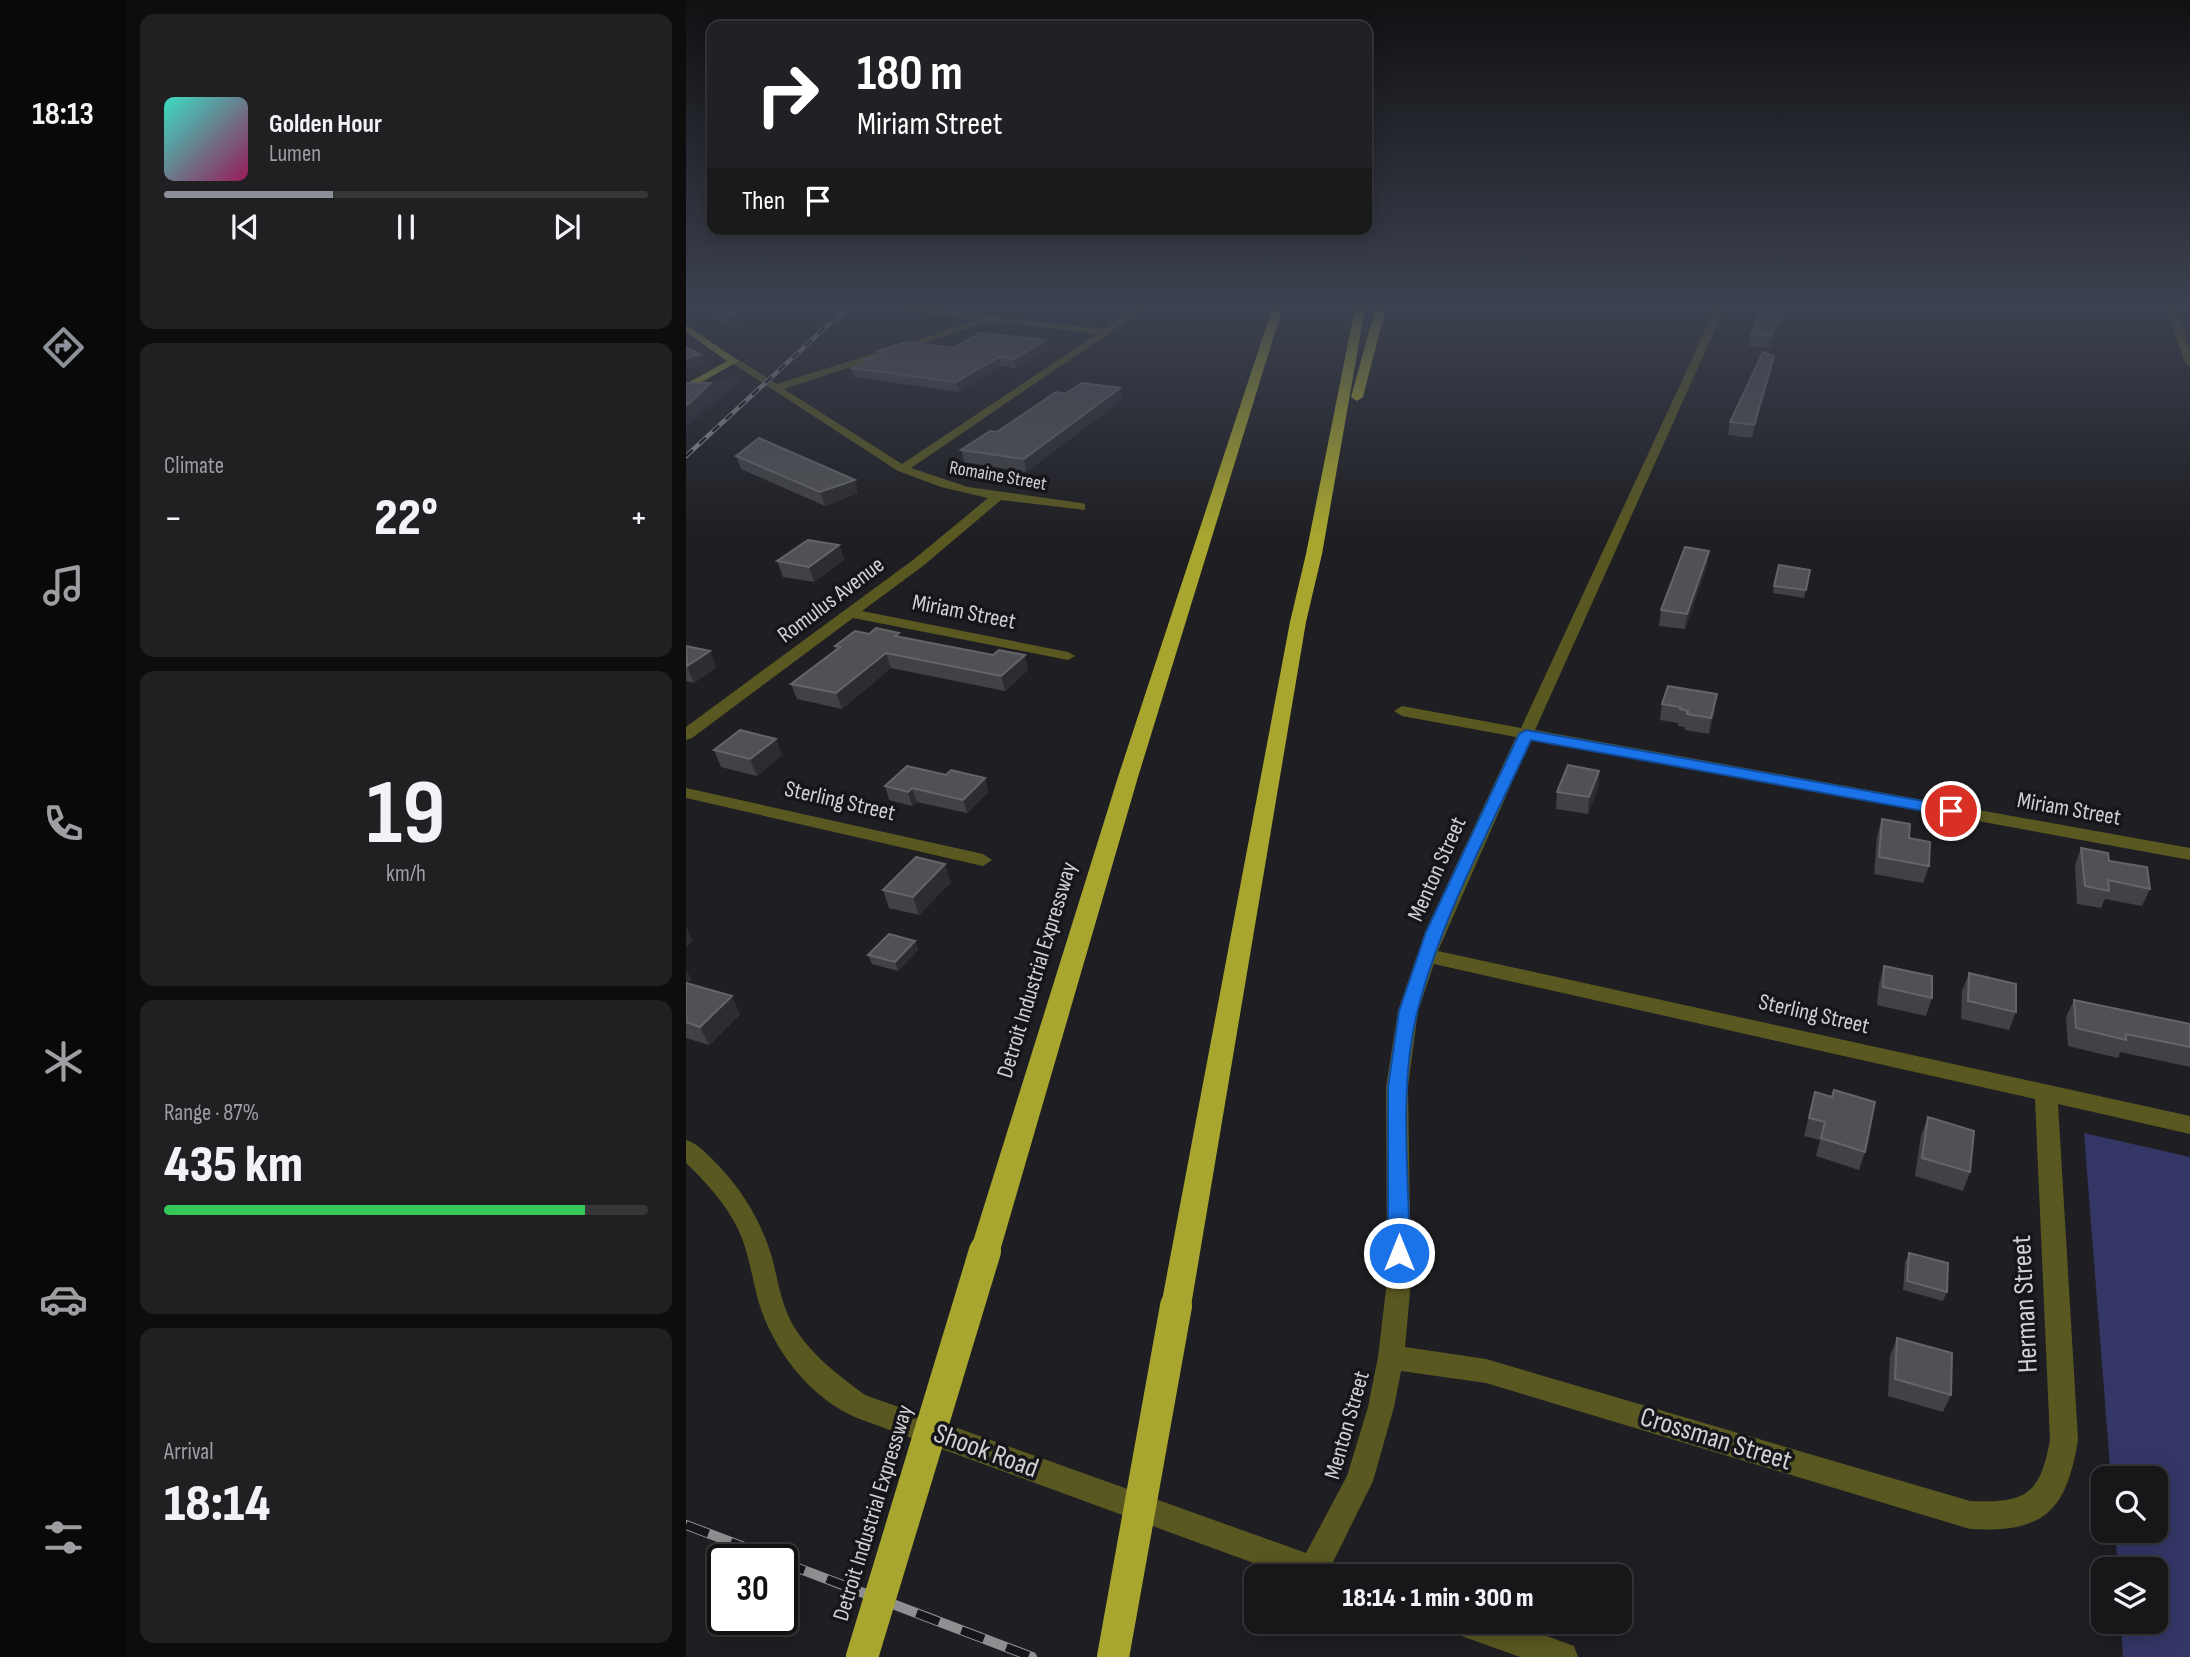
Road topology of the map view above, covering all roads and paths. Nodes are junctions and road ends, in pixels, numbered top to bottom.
1 (764, 380) edge
2 (800, 380) edge
3 (1034, 380) edge
4 (1254, 380) edge
5 (1347, 380) edge
6 (1361, 380) edge
7 (1688, 380) edge
8 (776, 388) junction
9 (902, 469) junction
10 (998, 496) junction
11 (1081, 507) dead end
12 (1314, 554) junction
13 (851, 613) junction
14 (1068, 656) dead end
15 (1402, 711) dead end
16 (1526, 734) junction
17 (686, 735) edge
18 (686, 793) edge
19 (2190, 854) edge
20 (983, 860) dead end
21 (1426, 955) junction
22 (2046, 1093) junction
23 (2190, 1125) edge
24 (686, 1149) edge
25 (1391, 1357) junction
26 (2038, 1504) joint
27 (1298, 1564) edge
28 (1327, 1564) edge
29 (1498, 1634) edge
30 (862, 1657) edge
31 (1113, 1657) edge
32 (1563, 1657) edge

1 - 8 street, Romaine Street
2 - 8 street
3 - 9 street
4 - 30 highway, Detroit Industrial Expressway, bridge
5 - 12 highway
6 - 12 highway
7 - 16 street, Menton Street
8 - 9 street, Romaine Street
9 - 10 street, Romaine Street
10 - 11 street, Romaine Street
10 - 13 street, Romulus Avenue
12 - 31 highway, bridge
13 - 14 street, Miriam Street
13 - 17 street, Romulus Avenue
15 - 16 street, Miriam Street
16 - 19 street, Miriam Street
16 - 21 street, Menton Street
18 - 20 street, Sterling Street
21 - 22 street, Sterling Street
21 - 25 street, Menton Street
22 - 23 street, Sterling Street
22 - 26 street, Herman Street
24 - 27 street, Shook Road
25 - 26 street, Crossman Street
25 - 28 street, Menton Street
29 - 32 street

